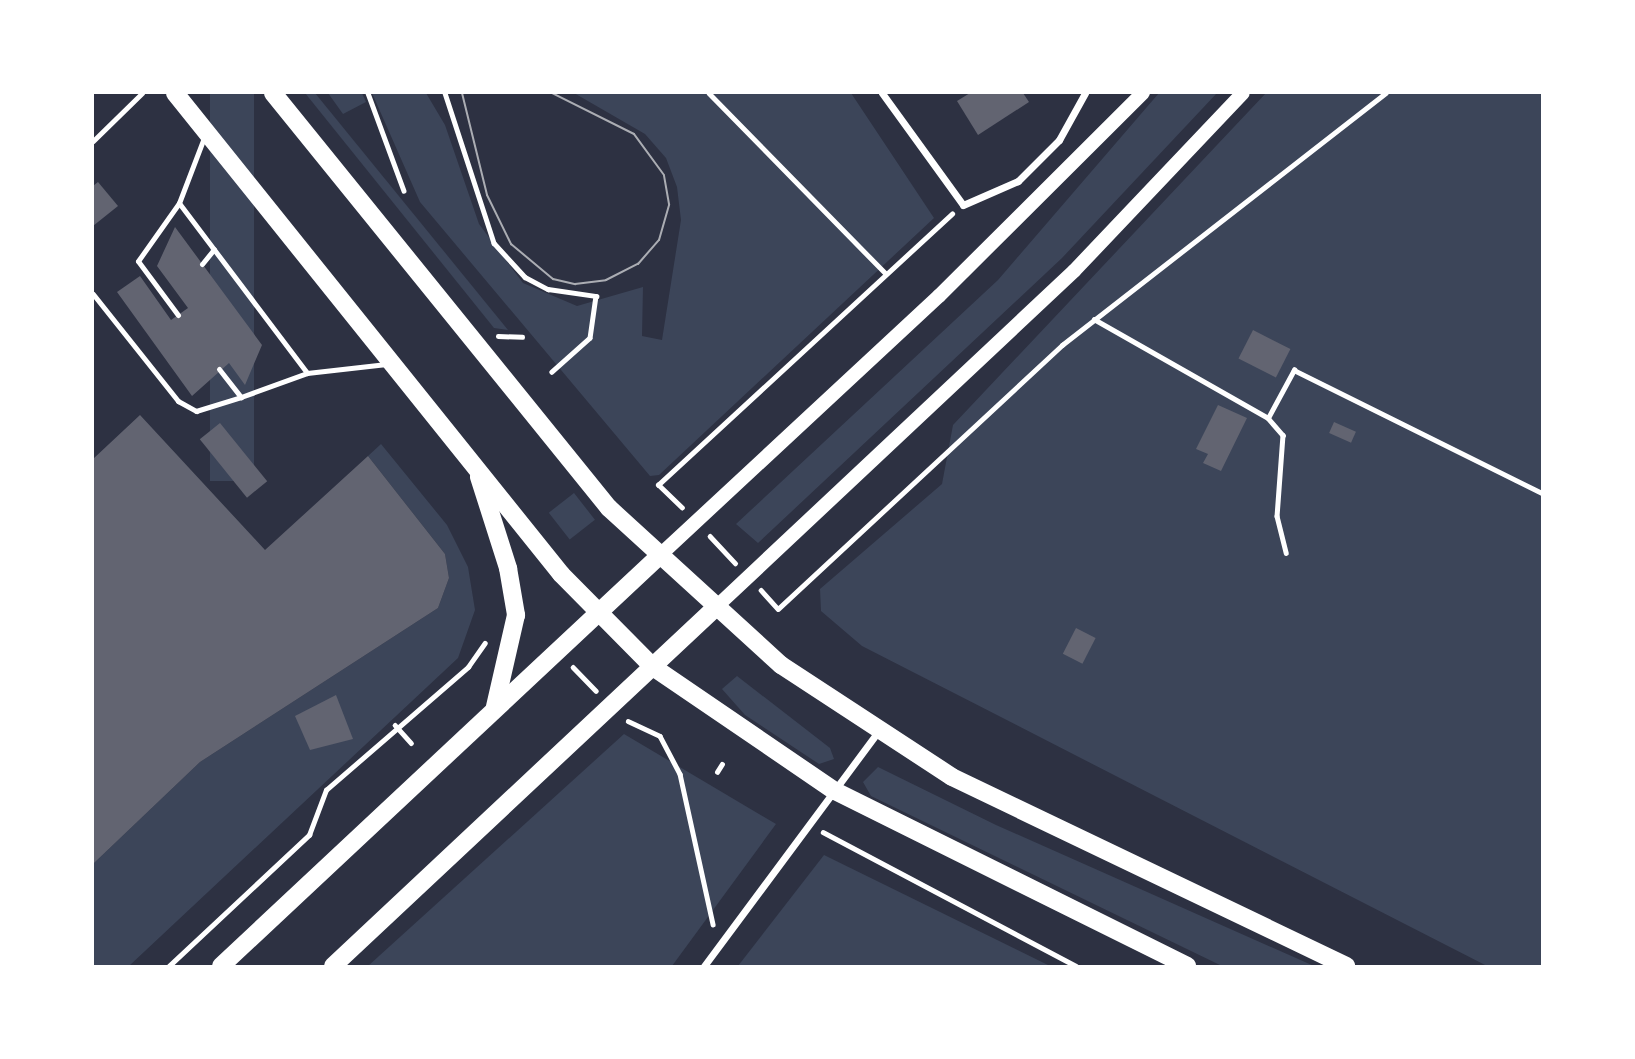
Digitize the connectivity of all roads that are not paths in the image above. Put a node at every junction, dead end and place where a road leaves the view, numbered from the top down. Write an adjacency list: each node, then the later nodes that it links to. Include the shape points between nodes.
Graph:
1 (142, 93): 9 (lane)
2 (175, 93): 8 (main road)
3 (273, 93): 20 (main road, via 566,457)
4 (882, 93): 5 (street, via 963,205 1018,181 1059,140)
5 (1086, 93)
6 (1143, 93): 20 (main road, via 939,296)
7 (1243, 93): 21 (main road, via 1074,271)
8 (206, 132): 10 (lane); 15 (main road)
9 (93, 141)
10 (179, 203): 11 (lane); 14 (lane, via 138,261)
11 (214, 249): 12 (lane); 17 (lane)
12 (202, 264)
13 (93, 294): 18 (lane, via 178,401 196,411)
14 (178, 315)
15 (393, 364): 17 (lane); 19 (main road)
16 (219, 369): 18 (lane)
17 (307, 373): 18 (lane)
18 (241, 397)
19 (475, 467): 22 (main road); 24 (main road, via 508,568 516,615)
20 (658, 557): 21 (main road); 22 (main road)
21 (714, 609): 23 (main road); 25 (main road)
22 (597, 615): 23 (main road); 24 (main road)
23 (653, 667): 26 (main road); 28 (main road)
24 (494, 710): 27 (main road)
25 (877, 733): 26 (street); 31 (main road, via 977,790)
26 (835, 792): 29 (street); 30 (main road)
27 (221, 966)
28 (333, 966)
29 (704, 966)
30 (1187, 966)
31 (1346, 966)

